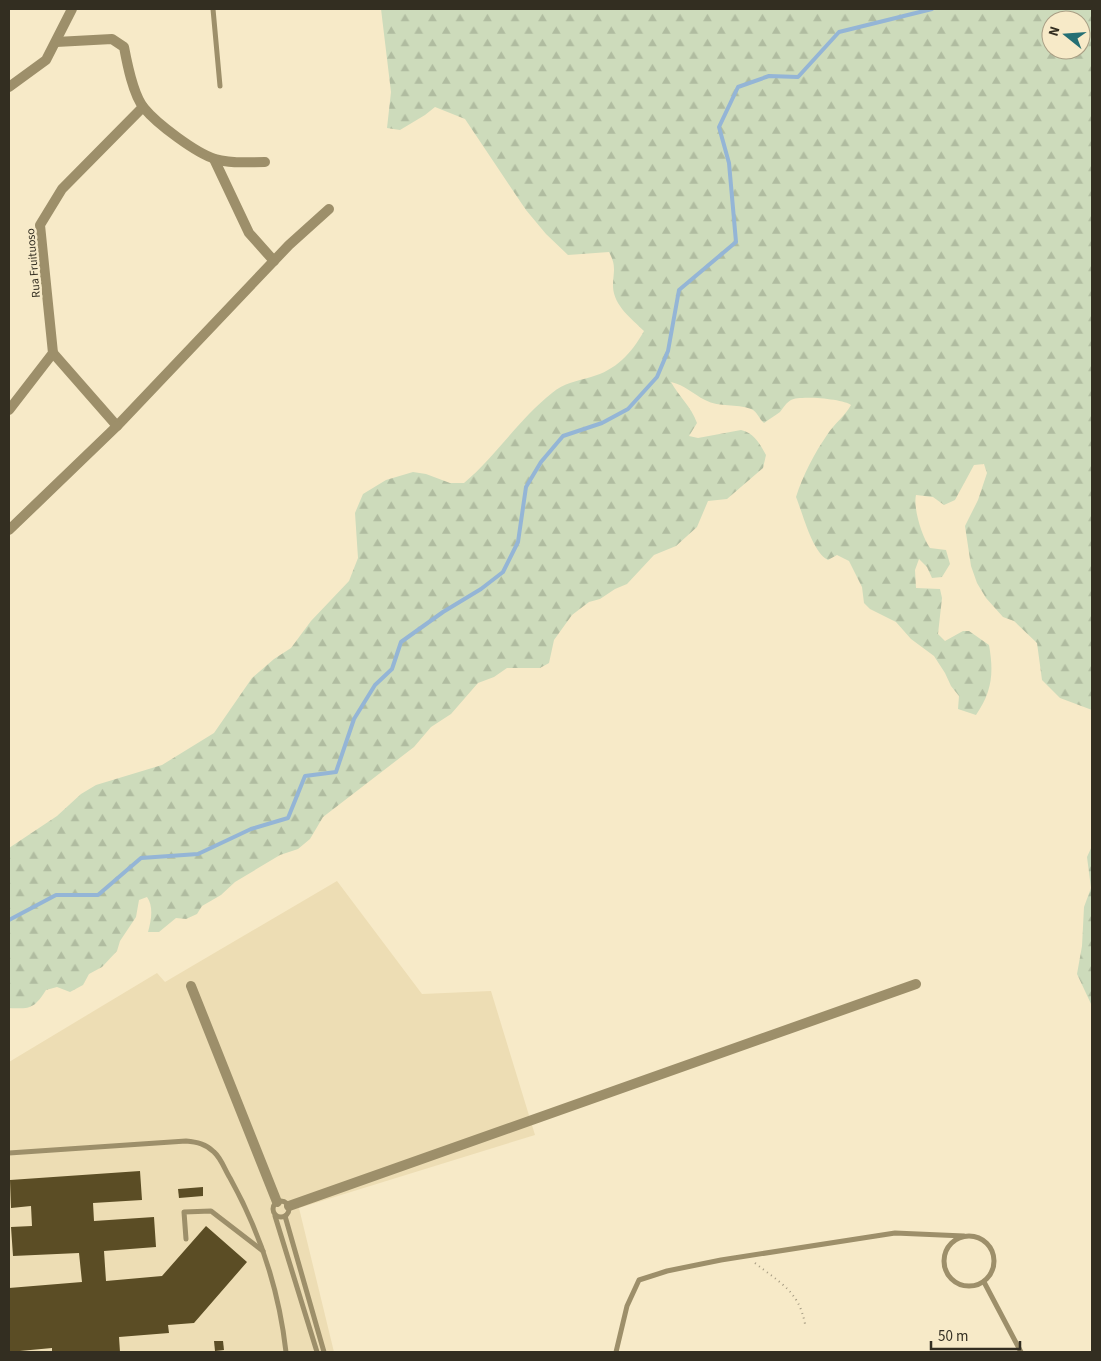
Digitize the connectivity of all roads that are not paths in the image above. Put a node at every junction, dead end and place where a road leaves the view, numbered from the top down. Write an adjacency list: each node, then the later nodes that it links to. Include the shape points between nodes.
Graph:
1 (72, 9): 3 (street)
2 (213, 9): 4 (lane)
3 (56, 42): 5 (street, via 46,60); 6 (street, via 112,39 124,47 128,69)
4 (220, 86)
5 (9, 87)
6 (143, 108): 7 (street, via 181,140); 11 (street, Rua Fruituoso, via 62,189 40,225)
7 (214, 159): 8 (street); 10 (street, via 249,233)
8 (265, 162)
9 (329, 209): 10 (street)
10 (274, 261): 13 (street)
11 (53, 353): 12 (street); 13 (street)
12 (9, 410)
13 (117, 426): 14 (street)
14 (9, 530)
15 (916, 984): 19 (street)
16 (191, 986): 18 (street)
17 (9, 1154): 23 (lane, via 202,1143 215,1152 242,1199)
18 (277, 1202): 19 (lane, via 285,1202); 20 (lane, via 272,1208)
19 (287, 1211): 20 (lane); 27 (lane)
20 (275, 1216): 26 (lane)
21 (964, 1236): 24 (lane, via 980,1238 991,1248 994,1264); 24 (lane, via 956,1239 946,1250 946,1271 962,1286); 28 (lane, via 895,1233 746,1256 667,1271 639,1280 627,1306)
22 (186, 1239): 23 (lane, via 184,1212 211,1211)
23 (264, 1251): 25 (lane, via 282,1313)
24 (984, 1282): 29 (lane)
25 (286, 1352)
26 (317, 1352)
27 (324, 1352)
28 (616, 1352)
29 (1021, 1352)

